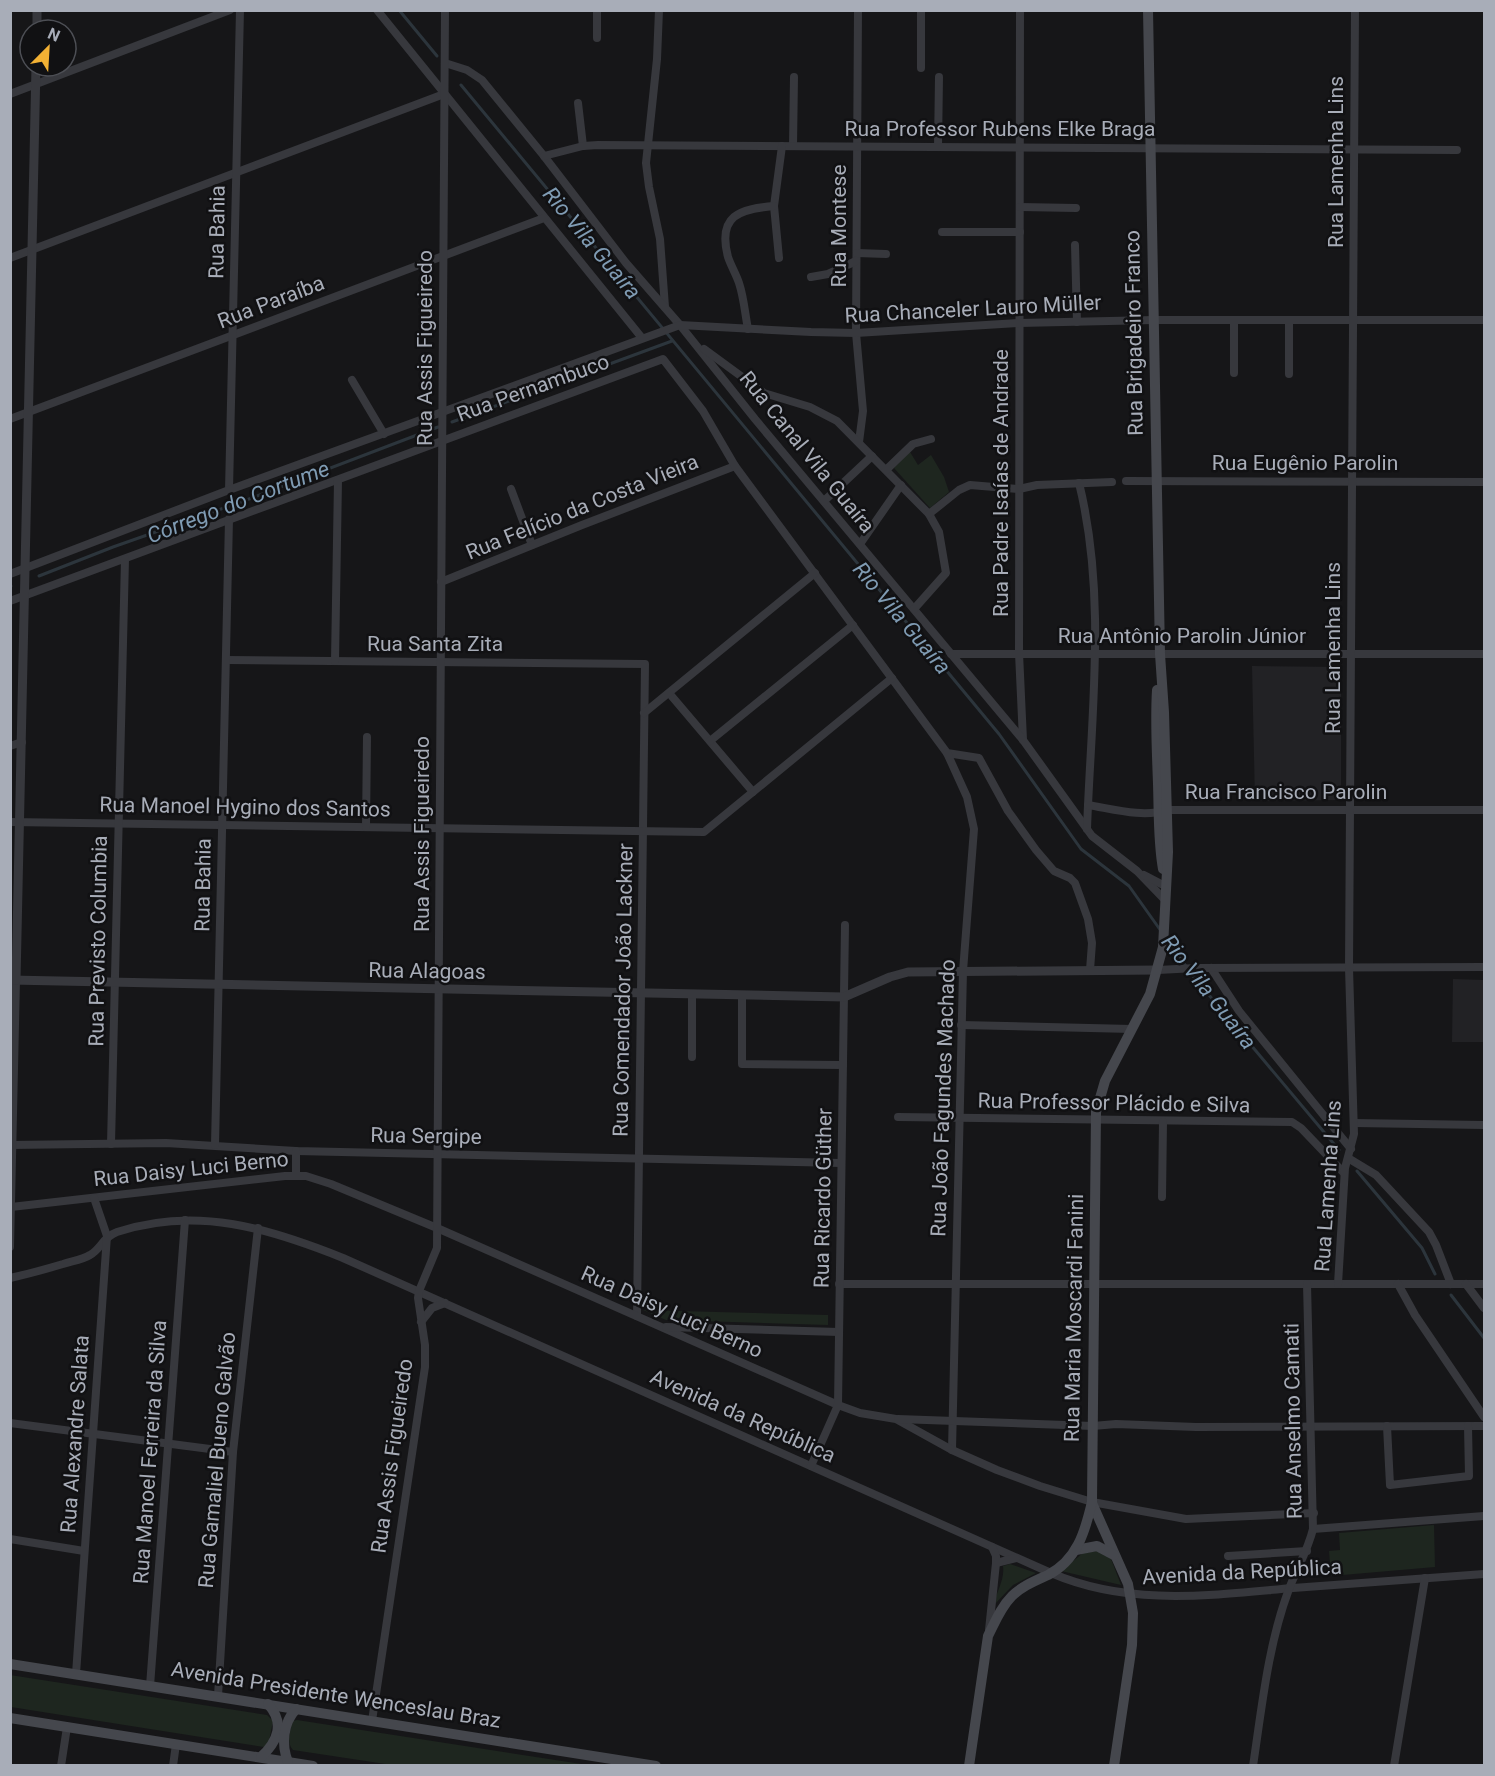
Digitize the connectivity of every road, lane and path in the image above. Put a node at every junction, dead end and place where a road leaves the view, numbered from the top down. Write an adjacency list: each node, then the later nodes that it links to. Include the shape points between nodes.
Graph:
1 (230, 10): 18 (street)
2 (240, 10): 33 (street, Rua Bahia)
3 (377, 10): 20 (street)
4 (445, 10): 13 (street, Rua Assis Figueiredo)
5 (597, 10): 12 (street)
6 (658, 10): 22 (street)
7 (858, 10): 26 (street, Rua Montese)
8 (921, 10): 14 (street)
9 (1020, 10): 28 (street, Rua Padre Isaías de Andrade)
10 (1148, 10): 29 (main road, Rua Brigadeiro Franco)
11 (1355, 10): 30 (street, Rua Lamenha Lins)
12 (597, 38)
13 (445, 63): 20 (street, Rua Assis Figueiredo); 32 (street, Rua Canal Vila Guaíra, via 482,80)
14 (921, 68)
15 (794, 77): 25 (street)
16 (939, 77): 27 (street)
17 (36, 78): 18 (street)
18 (36, 84): 19 (street); 41 (street)
19 (10, 94)
20 (444, 94): 33 (street); 37 (street); 43 (street, Rua Assis Figueiredo)
21 (578, 103): 23 (street)
22 (647, 145): 23 (street, Rua Professor Rubens Elke Braga); 24 (street, Rua Professor Rubens Elke Braga); 48 (street, via 647,173 660,239)
23 (583, 146): 32 (street, Rua Professor Rubens Elke Braga)
24 (782, 146): 25 (street, Rua Professor Rubens Elke Braga); 34 (street)
25 (793, 146): 26 (street, Rua Professor Rubens Elke Braga)
26 (857, 147): 27 (street, Rua Professor Rubens Elke Braga); 44 (street, Rua Montese)
27 (938, 147): 28 (street, Rua Professor Rubens Elke Braga)
28 (1020, 147): 29 (street, Rua Professor Rubens Elke Braga); 35 (street, Rua Padre Isaías de Andrade)
29 (1150, 148): 30 (street, Rua Professor Rubens Elke Braga); 49 (main road, Rua Brigadeiro Franco)
30 (1354, 149): 31 (street, Rua Professor Rubens Elke Braga); 52 (street, Rua Lamenha Lins)
31 (1457, 150)
32 (544, 156): 48 (street, Rua Canal Vila Guaíra, via 599,230)
33 (236, 173): 41 (street); 60 (street, Rua Bahia)
34 (774, 206): 46 (street); 58 (street, via 745,210 728,224 728,255 739,284)
35 (1020, 207): 36 (street); 39 (street, Rua Padre Isaías de Andrade)
36 (1076, 208)
37 (544, 218): 43 (street, Rua Paraíba); 61 (street)
38 (942, 232): 39 (street)
39 (1020, 232): 55 (street, Rua Padre Isaías de Andrade)
40 (1075, 245): 54 (street)
41 (32, 250): 45 (street); 66 (street)
42 (886, 254): 44 (street)
43 (443, 256): 60 (street, Rua Paraíba); 67 (street, Rua Assis Figueiredo)
44 (856, 257): 47 (street, via 828,274); 59 (street, Rua Montese)
45 (10, 258)
46 (779, 258)
47 (811, 277)
48 (665, 307): 56 (street, Rua Canal Vila Guaíra)
49 (1154, 320): 50 (street, Rua Chanceler Lauro Müller); 54 (street, Rua Chanceler Lauro Müller); 78 (main road, Rua Brigadeiro Franco)
50 (1234, 320): 51 (street, Rua Chanceler Lauro Müller); 63 (street)
51 (1289, 320): 52 (street, Rua Chanceler Lauro Müller); 64 (street)
52 (1353, 320): 53 (street, Rua Chanceler Lauro Müller); 79 (street, Rua Lamenha Lins)
53 (1485, 320)
54 (1077, 322): 55 (street, Rua Chanceler Lauro Müller)
55 (1019, 323): 59 (street, Rua Chanceler Lauro Müller); 85 (street, Rua Padre Isaías de Andrade)
56 (680, 325): 57 (street, Rua Chanceler Lauro Müller); 58 (street, Rua Chanceler Lauro Müller); 62 (street, Rua Canal Vila Guaíra)
57 (669, 328): 61 (street, Rua Pernambuco)
58 (748, 329): 59 (street, Rua Chanceler Lauro Müller)
59 (856, 333): 72 (street, Rua Montese, via 863,411)
60 (233, 335): 66 (street, Rua Paraíba); 86 (street, Rua Bahia)
61 (642, 338): 67 (street, Rua Pernambuco)
62 (695, 344): 72 (street, via 764,393 822,412); 87 (street, Rua Canal Vila Guaíra)
63 (1234, 374)
64 (1289, 374)
65 (352, 380): 69 (street)
66 (29, 412): 68 (street, Rua Paraíba); 93 (street)
67 (442, 412): 69 (street, Rua Pernambuco); 71 (street, Rua Assis Figueiredo)
68 (10, 419)
69 (384, 434): 86 (street, Rua Pernambuco)
70 (932, 439): 75 (street, via 913,444)
71 (442, 441): 74 (street, Rua Pernambuco, via 663,359 703,411); 76 (street, Rua Pernambuco); 96 (street, Rua Assis Figueiredo)
72 (859, 442): 73 (street)
73 (872, 456): 75 (street); 87 (street)
74 (735, 466): 91 (street, Rua Felício da Costa Vieira); 94 (street)
75 (886, 470): 83 (street)
76 (338, 480): 89 (street, Rua Pernambuco); 108 (street)
77 (1126, 481): 78 (street, Rua Eugênio Parolin)
78 (1157, 481): 79 (street, Rua Eugênio Parolin); 104 (main road, Rua Brigadeiro Franco)
79 (1352, 481): 81 (street, Rua Eugênio Parolin); 105 (street, Rua Lamenha Lins)
80 (1112, 482): 82 (street)
81 (1485, 482)
82 (1078, 483): 85 (street); 103 (street, via 1092,557)
83 (901, 485): 88 (street); 90 (street)
84 (511, 489): 91 (street)
85 (1019, 489): 88 (street, via 965,486); 101 (street, Rua Padre Isaías de Andrade)
86 (229, 490): 93 (street, Rua Pernambuco)
87 (824, 501): 90 (street, Rua Canal Vila Guaíra)
88 (929, 514): 99 (street, via 939,532 946,573)
89 (229, 519): 92 (street, Rua Pernambuco); 107 (street, Rua Bahia)
90 (860, 544): 99 (street, Rua Canal Vila Guaíra)
91 (532, 545): 96 (street, Rua Felício da Costa Vieira)
92 (125, 559): 97 (street, Rua Pernambuco); 126 (street, Rua Previsto Columbia)
93 (25, 568): 95 (street, Rua Pernambuco); 97 (street)
94 (814, 573): 100 (street); 112 (street)
95 (10, 574)
96 (441, 582): 109 (street, Rua Assis Figueiredo)
97 (25, 596): 98 (street, Rua Pernambuco); 117 (street)
98 (10, 601)
99 (914, 609): 102 (street, Rua Canal Vila Guaíra)
100 (853, 625): 111 (street); 116 (street)
101 (1019, 653): 102 (street, Rua Antônio Parolin Júnior); 103 (street, Rua Antônio Parolin Júnior); 115 (street, Rua Padre Isaías de Andrade)
102 (951, 654): 115 (street, Rua Canal Vila Guaíra)
103 (1095, 654): 104 (street, Rua Antônio Parolin Júnior); 121 (street)
104 (1160, 654): 105 (street, Rua Antônio Parolin Júnior); 124 (main road, Rua Brigadeiro Franco, via 1156,710)
105 (1351, 654): 106 (street, Rua Antônio Parolin Júnior); 123 (street, Rua Lamenha Lins)
106 (1485, 654)
107 (226, 660): 108 (street, Rua Santa Zita); 127 (street, Rua Bahia)
108 (335, 661): 109 (street, Rua Santa Zita)
109 (441, 662): 110 (street, Rua Santa Zita); 129 (street, Rua Assis Figueiredo)
110 (645, 664): 113 (street, Rua Comendador João Lackner)
111 (892, 678): 119 (street); 120 (street, Rua Manoel Hygino dos Santos)
112 (669, 693): 113 (street); 116 (street)
113 (644, 713): 131 (street, Rua Comendador João Lackner)
114 (367, 738): 128 (street)
115 (1023, 740): 130 (street, Rua Canal Vila Guaíra)
116 (710, 741): 120 (street)
117 (22, 742): 118 (street); 125 (street)
118 (10, 746)
119 (947, 753): 139 (street, via 979,758 1008,811 1036,850 1054,871 1075,883 1089,919); 141 (street, Rua João Fagundes Machado, via 967,797 974,829)
120 (753, 792): 131 (street, Rua Manoel Hygino dos Santos, via 704,832)
121 (1088, 805): 124 (street, Rua Francisco Parolin, via 1137,813); 130 (street)
122 (1485, 810): 123 (street, Rua Francisco Parolin)
123 (1350, 811): 124 (street, Rua Francisco Parolin); 138 (street, Rua Lamenha Lins)
124 (1163, 812): 133 (main road, Rua Brigadeiro Franco, via 1160,852)
125 (15, 822): 126 (street, Rua Manoel Hygino dos Santos); 142 (street)
126 (119, 823): 127 (street, Rua Manoel Hygino dos Santos); 143 (street, Rua Previsto Columbia)
127 (222, 825): 128 (street, Rua Manoel Hygino dos Santos); 144 (street, Rua Bahia)
128 (366, 827): 129 (street, Rua Manoel Hygino dos Santos)
129 (440, 828): 131 (street, Rua Manoel Hygino dos Santos); 145 (street, Rua Assis Figueiredo)
130 (1087, 829): 132 (street, Rua Canal Vila Guaíra)
131 (643, 831): 146 (street, Rua Comendador João Lackner)
132 (1137, 871): 133 (street, Rua Canal Vila Guaíra); 134 (street, Rua Canal Vila Guaíra)
133 (1165, 886): 134 (main road, Rua Brigadeiro Franco)
134 (1165, 900): 140 (main road, Rua Brigadeiro Franco, via 1166,921)
135 (845, 925): 149 (street, Rua Ricardo Güther)
136 (1485, 967): 138 (street)
137 (1211, 968): 138 (street); 140 (street); 163 (street, via 1239,1011)
138 (1349, 968): 158 (street, Rua Lamenha Lins)
139 (1090, 970): 140 (street); 141 (street)
140 (1158, 970): 151 (main road, Rua Maria Moscardi Fanini)
141 (963, 971): 149 (street, via 898,974); 150 (street, Rua João Fagundes Machado)
142 (13, 980): 143 (street, Rua Alagoas); 161 (street)
143 (115, 982): 144 (street, Rua Alagoas); 160 (street, Rua Previsto Columbia)
144 (218, 984): 145 (street, Rua Alagoas); 162 (street, Rua Bahia)
145 (439, 989): 146 (street, Rua Alagoas); 165 (street, Rua Assis Figueiredo)
146 (641, 993): 147 (street, Rua Alagoas); 166 (street, Rua Comendador João Lackner)
147 (692, 994): 148 (street, Rua Alagoas); 152 (street)
148 (742, 995): 149 (street, Rua Alagoas); 153 (street, via 742,1064)
149 (844, 997): 153 (street, Rua Ricardo Güther)
150 (961, 1025): 151 (street); 155 (street, Rua João Fagundes Machado)
151 (1132, 1029): 156 (main road, Rua Maria Moscardi Fanini, via 1105,1082)
152 (692, 1057)
153 (843, 1065): 168 (street, Rua Ricardo Güther)
154 (898, 1117): 155 (street, Rua Professor Plácido e Silva)
155 (959, 1118): 156 (street, Rua Professor Plácido e Silva); 182 (street, Rua João Fagundes Machado)
156 (1096, 1120): 157 (street, Rua Professor Plácido e Silva); 183 (main road, Rua Maria Moscardi Fanini)
157 (1163, 1122): 169 (street, Rua Professor Plácido e Silva, via 1292,1122); 171 (street)
158 (1354, 1123): 159 (street); 163 (street, Rua Lamenha Lins)
159 (1485, 1125)
160 (111, 1144): 161 (street, Rua Sergipe); 162 (street, Rua Sergipe)
161 (12, 1145): 173 (street)
162 (215, 1145): 164 (street, Rua Sergipe)
163 (1351, 1149): 167 (street, Rua Lamenha Lins)
164 (296, 1151): 165 (street, Rua Sergipe); 170 (street)
165 (438, 1154): 166 (street, Rua Sergipe); 177 (street, Rua Assis Figueiredo)
166 (639, 1158): 168 (street, Rua Sergipe); 193 (street, Rua Comendador João Lackner)
167 (1348, 1158): 169 (street, Rua Lamenha Lins); 187 (street, via 1376,1175 1429,1232)
168 (841, 1163): 181 (street, Rua Ricardo Güther)
169 (1344, 1173): 185 (street, Rua Lamenha Lins)
170 (296, 1175): 172 (street, Rua Daisy Luci Berno); 177 (street, Rua Daisy Luci Berno, via 331,1184)
171 (1162, 1197)
172 (94, 1198): 173 (street, Rua Daisy Luci Berno); 178 (street, Rua Alexandre Salata)
173 (11, 1207): 174 (street)
174 (11, 1217): 179 (street)
175 (185, 1220): 176 (street, Avenida da República); 178 (street, Avenida da República); 208 (street, Rua Manoel Ferreira da Silva)
176 (258, 1228): 190 (street, Avenida da República, via 312,1245); 210 (street, Rua Gamaliel Bueno Galvão)
177 (437, 1228): 190 (street, Rua Assis Figueiredo, via 436,1253); 193 (street, Rua Daisy Luci Berno)
178 (107, 1236): 180 (street, Avenida da República, via 90,1255); 207 (street, Rua Alexandre Salata)
179 (10, 1246)
180 (10, 1278)
181 (839, 1284): 182 (street); 196 (street, Rua Ricardo Güther)
182 (956, 1284): 183 (street); 200 (street, Rua João Fagundes Machado)
183 (1094, 1284): 184 (street); 202 (main road, Rua Maria Moscardi Fanini)
184 (1307, 1284): 185 (street); 203 (street, Rua Anselmo Camati)
185 (1338, 1284): 186 (street)
186 (1398, 1284): 187 (street); 198 (street)
187 (1450, 1284): 188 (street)
188 (1466, 1284): 189 (street); 192 (street)
189 (1485, 1284)
190 (419, 1291): 191 (street, Avenida da República); 194 (street, Rua Assis Figueiredo)
191 (445, 1303): 194 (street, via 432,1308); 211 (street, Avenida da República)
192 (1485, 1308)
193 (637, 1316): 195 (street, Rua Daisy Luci Berno)
194 (421, 1323): 238 (street, Rua Assis Figueiredo, via 426,1367)
195 (661, 1327): 196 (street); 197 (street, Rua Daisy Luci Berno)
196 (839, 1332): 197 (street, Rua Ricardo Güther)
197 (838, 1405): 199 (street, Rua Daisy Luci Berno); 211 (street, Rua Ricardo Güther)
198 (1485, 1417)
199 (896, 1419): 200 (street); 209 (street, Rua Daisy Luci Berno)
200 (953, 1421): 202 (street); 209 (street, Rua João Fagundes Machado)
201 (10, 1423): 207 (street)
202 (1093, 1426): 203 (street); 212 (main road, Rua Maria Moscardi Fanini)
203 (1312, 1426): 204 (street); 213 (street, Rua Anselmo Camati)
204 (1387, 1426): 205 (street); 205 (street, via 1390,1485 1469,1476)
205 (1468, 1426): 206 (street)
206 (1485, 1426)
207 (93, 1434): 208 (street); 219 (street, Rua Alexandre Salata)
208 (168, 1444): 210 (street); 233 (street, Rua Manoel Ferreira da Silva)
209 (952, 1450): 212 (street, Rua Daisy Luci Berno, via 1016,1478)
210 (233, 1452): 234 (street, Rua Gamaliel Bueno Galvão)
211 (811, 1466): 217 (street, Avenida da República)
212 (1092, 1502): 213 (street, Rua Daisy Luci Berno, via 1186,1519); 218 (main road, Rua Maria Moscardi Fanini); 221 (main road)
213 (1314, 1513): 215 (street, Rua Anselmo Camati)
214 (1485, 1516): 215 (street)
215 (1313, 1529): 220 (street, Rua Anselmo Camati)
216 (10, 1539): 219 (street)
217 (991, 1546): 223 (street, Avenida da República); 224 (street)
218 (1076, 1550): 221 (main road, via 1097,1546); 225 (main road, Rua Maria Moscardi Fanini)
219 (84, 1551): 232 (street, Rua Alexandre Salata)
220 (1307, 1551): 222 (street); 228 (street, Rua Anselmo Camati)
221 (1116, 1556): 229 (main road)
222 (1228, 1556)
223 (1017, 1558): 224 (street); 225 (street, Avenida da República)
224 (996, 1563): 230 (street)
225 (1051, 1573): 229 (street, Avenida da República, via 1086,1586); 230 (main road, Rua Maria Moscardi Fanini, via 1011,1597)
226 (1485, 1574): 227 (street, Avenida da República)
227 (1425, 1578): 228 (street, Avenida da República); 250 (street)
228 (1289, 1588): 229 (street, Avenida da República, via 1190,1596); 249 (street, Rua Anselmo Camati, via 1270,1656)
229 (1131, 1595): 248 (main road, via 1133,1636)
230 (988, 1636): 247 (main road, Rua Maria Moscardi Fanini)
231 (10, 1664): 232 (main road, Avenida Presidente Wenceslau Braz)
232 (76, 1674): 233 (main road, Avenida Presidente Wenceslau Braz)
233 (150, 1686): 234 (main road, Avenida Presidente Wenceslau Braz)
234 (218, 1696): 235 (main road, Avenida Presidente Wenceslau Braz)
235 (268, 1704): 236 (main road, Avenida Presidente Wenceslau Braz); 241 (main road, via 278,1720 277,1732)
236 (296, 1709): 238 (main road, Avenida Presidente Wenceslau Braz); 242 (main road, via 284,1734)
237 (10, 1718): 239 (main road)
238 (372, 1721): 246 (main road, Avenida Presidente Wenceslau Braz)
239 (67, 1727): 240 (main road); 243 (street)
240 (176, 1744): 241 (main road); 244 (street)
241 (261, 1757): 242 (main road)
242 (288, 1764): 245 (main road)
243 (61, 1766)
244 (173, 1766)
245 (313, 1766)
246 (656, 1766)
247 (969, 1766)
248 (1114, 1766)
249 (1253, 1766)
250 (1394, 1766)

